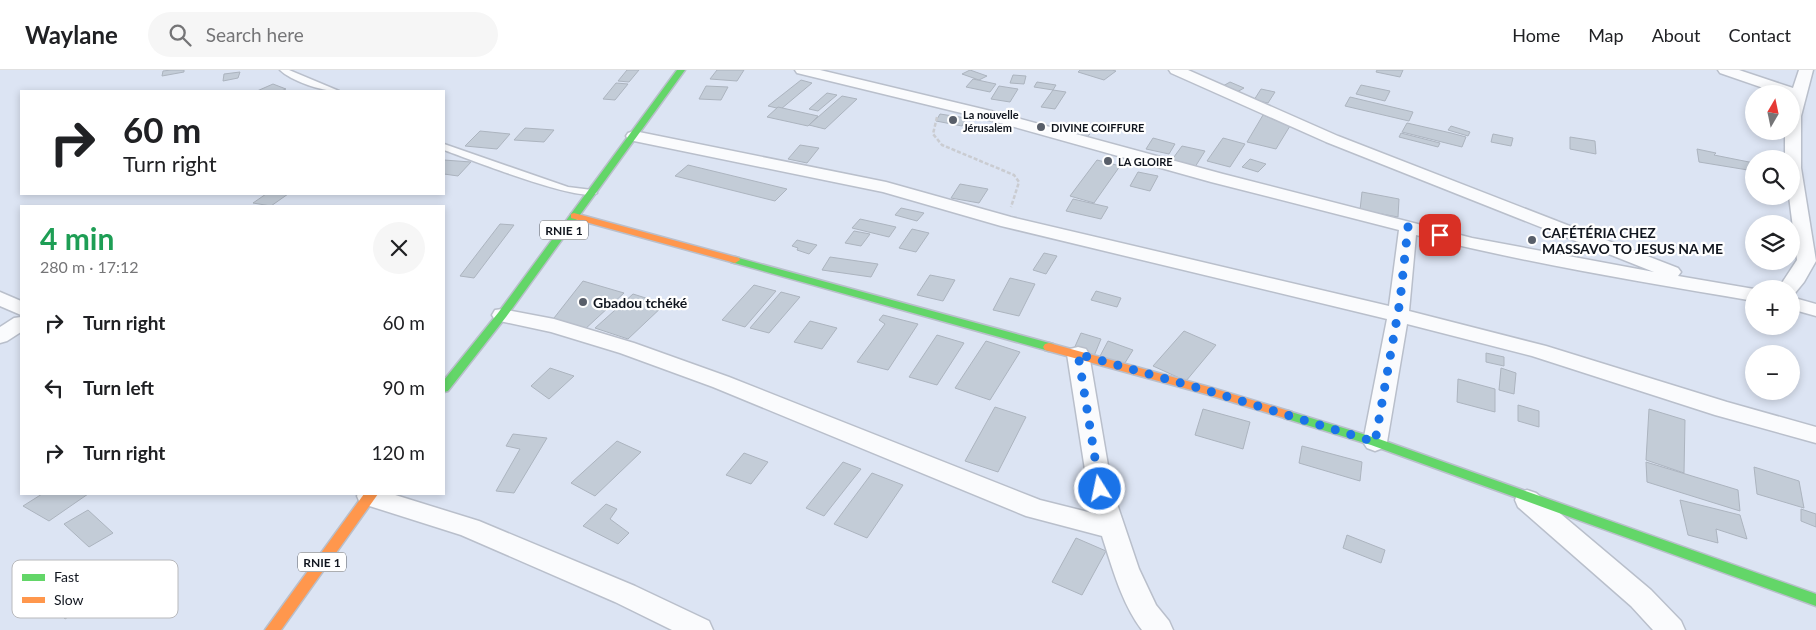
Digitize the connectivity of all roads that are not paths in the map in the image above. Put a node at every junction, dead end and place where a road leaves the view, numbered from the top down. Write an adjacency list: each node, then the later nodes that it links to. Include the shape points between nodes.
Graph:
1 (284, 70): 8 (lane)
2 (681, 70): 10 (main road, RNIE 1)
3 (802, 70): 15 (street, via 940,103)
4 (1176, 70): 17 (street, via 1332,139)
5 (1725, 70): 7 (street)
6 (1806, 70): 9 (street)
7 (1769, 85)
8 (333, 90)
9 (1800, 91)
10 (634, 136): 13 (main road, RNIE 1); 24 (street, via 886,187 1007,222)
11 (1793, 140): 16 (street, via 1792,168 1806,260)
12 (445, 147): 13 (lane, via 567,190)
13 (592, 193): 14 (main road, RNIE 1)
14 (574, 216): 23 (main road, RNIE 1); 27 (main road)
15 (1408, 227): 17 (street, via 1471,243); 24 (street)
16 (1795, 280)
17 (1710, 287): 18 (street)
18 (1745, 294)
19 (0, 298): 21 (street)
20 (1800, 306): 22 (street)
21 (20, 308)
22 (1816, 310)
23 (502, 314): 28 (main road, RNIE 1); 33 (street, via 627,348 720,382 1034,509)
24 (1398, 315): 29 (street, via 1538,352); 30 (street)
25 (20, 324): 26 (street)
26 (0, 336)
27 (1078, 354): 30 (main road); 33 (street, via 1100,489)
28 (445, 387)
29 (1816, 434)
30 (1375, 442): 32 (main road)
31 (370, 495): 35 (main road, RNIE 1); 36 (street, via 470,528 625,594)
32 (1521, 495): 34 (main road); 38 (street, via 1641,598)
33 (1113, 529): 37 (street, via 1145,612)
34 (1816, 600)
35 (272, 630)
36 (699, 630)
37 (1159, 630)
38 (1671, 630)

